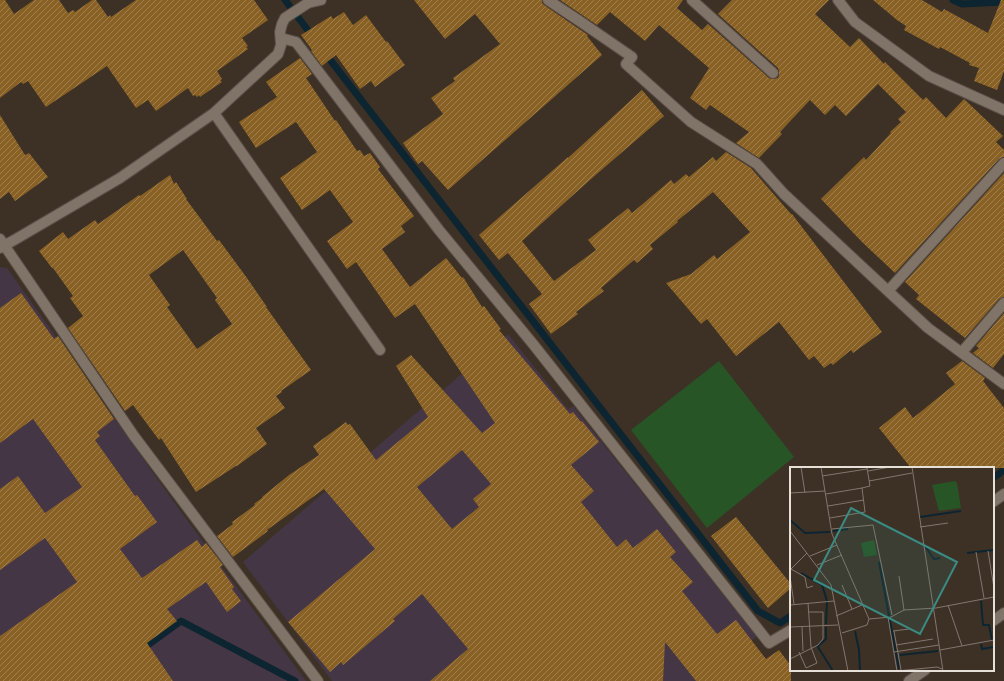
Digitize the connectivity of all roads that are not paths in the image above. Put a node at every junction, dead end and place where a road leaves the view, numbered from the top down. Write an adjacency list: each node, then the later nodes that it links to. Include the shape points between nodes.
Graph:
1 (321, 0): 5 (street)
2 (548, 0): 12 (street, via 632,57 626,64 691,122 757,164 784,194)
3 (692, 0): 7 (street)
4 (838, 0): 8 (street, via 855,22 929,76)
5 (305, 4): 6 (street, via 285,18 280,32)
6 (281, 38): 9 (street, via 278,54); 21 (street, via 296,42 439,230 533,344 769,643)
7 (773, 73)
8 (1004, 110)
9 (214, 114): 11 (street, via 120,178); 14 (street)
10 (1004, 163): 12 (street)
11 (2, 244): 23 (street, via 134,436)
12 (888, 291): 15 (street, via 928,328)
13 (1004, 303): 15 (street)
14 (380, 350)
15 (962, 352): 16 (street)
16 (1004, 384)
17 (1004, 494): 18 (street)
18 (994, 501)
19 (1004, 613): 20 (street)
20 (994, 620)
21 (790, 631)
22 (924, 671): 24 (street)
23 (318, 681)
24 (909, 681)

